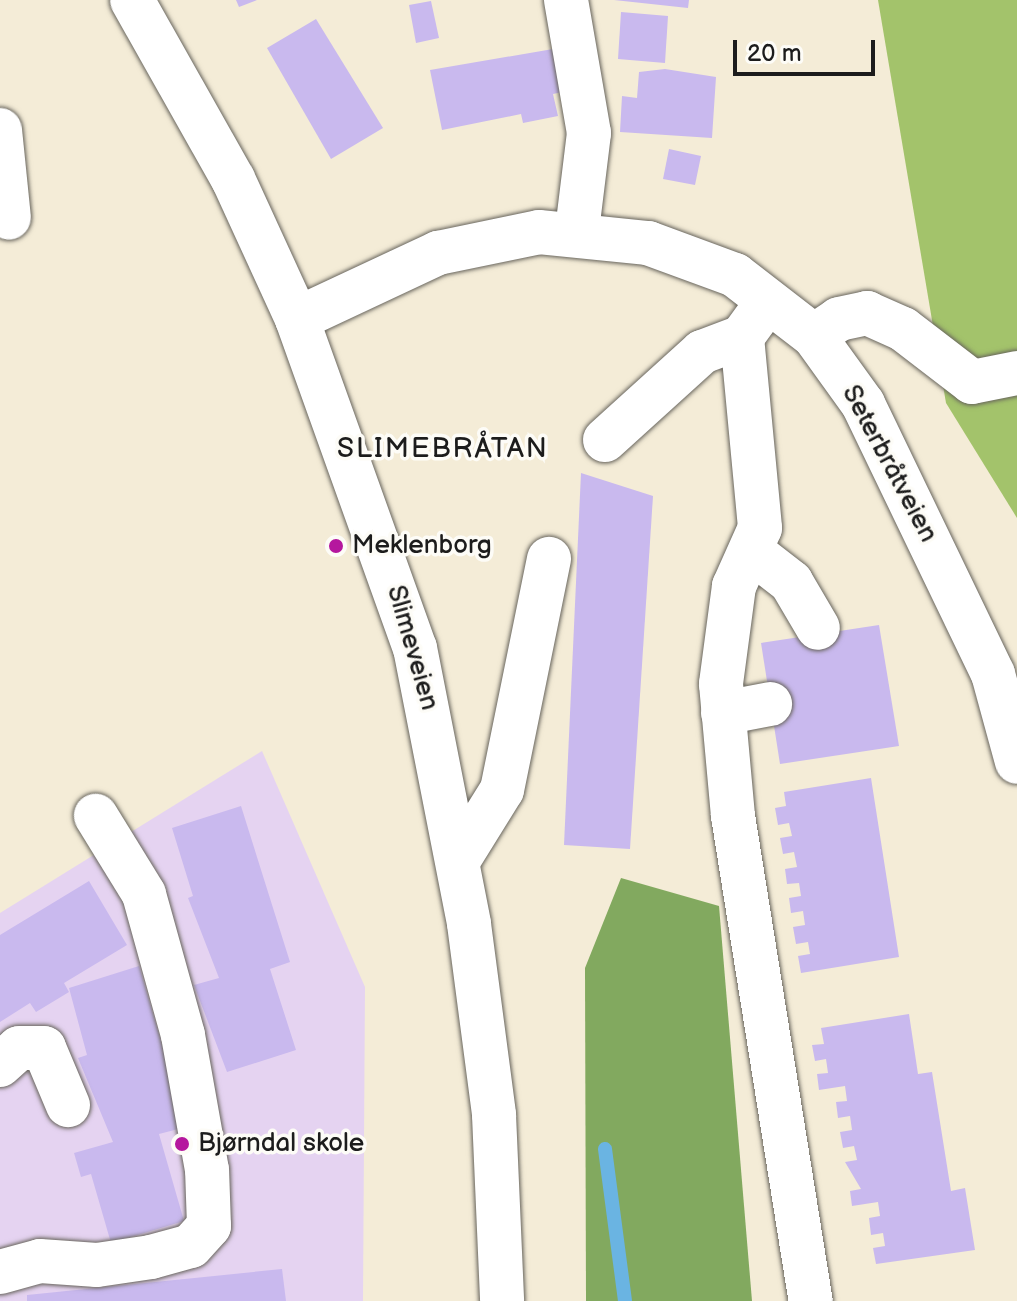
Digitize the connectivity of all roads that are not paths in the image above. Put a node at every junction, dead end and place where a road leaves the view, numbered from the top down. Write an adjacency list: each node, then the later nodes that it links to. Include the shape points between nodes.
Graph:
1 (132, 0): 7 (street, Slimeveien, via 233,179)
2 (566, 0): 5 (street, via 589,133)
3 (0, 130): 4 (street)
4 (9, 218)
5 (577, 231): 6 (street, Seterbråtveien, via 684,254 735,275); 7 (street, Seterbråtveien, via 493,238 438,253)
6 (768, 301): 8 (street, Seterbråtveien); 9 (street)
7 (297, 319): 19 (street, Slimeveien, via 415,648)
8 (814, 336): 10 (street, via 839,319 867,313 903,329 972,382); 17 (street, Seterbråtveien, via 863,404 920,519 993,674)
9 (742, 337): 11 (street, via 702,352); 12 (street, via 760,528)
10 (1017, 373)
11 (605, 440)
12 (751, 551): 14 (street, via 791,582); 16 (street, via 734,586 722,656)
13 (549, 559): 19 (street, via 502,790)
14 (818, 628)
15 (770, 704): 16 (street)
16 (723, 713): 24 (street, via 750,930)
17 (1017, 762)
18 (96, 816): 22 (street, via 144,894 207,1170 209,1226 191,1246 151,1257 97,1265 40,1261)
19 (459, 859): 23 (street, Slimeveien, via 494,1115)
20 (0, 1065): 21 (street, via 19,1048 44,1048)
21 (68, 1105)
22 (0, 1272)
23 (502, 1301)
24 (811, 1301)

